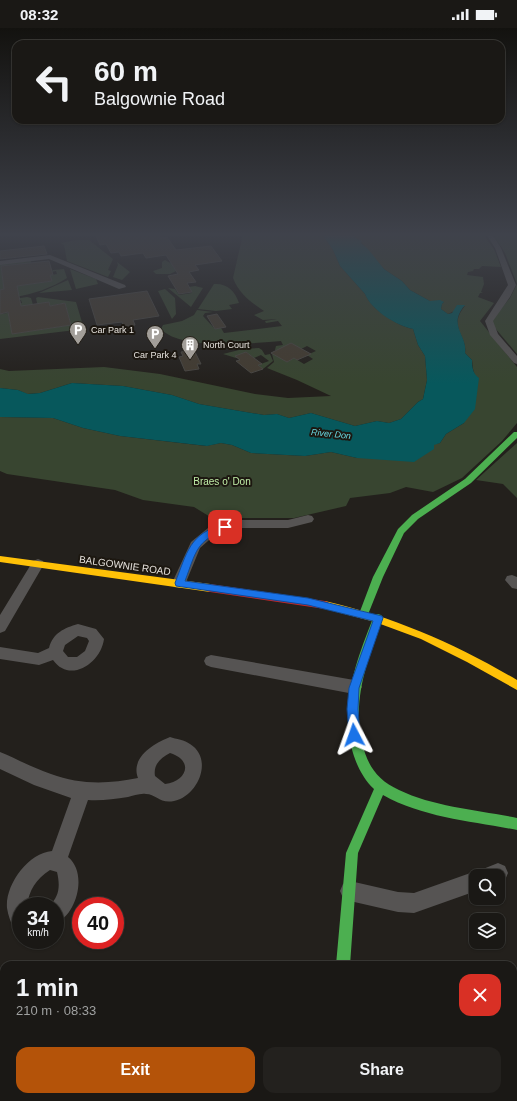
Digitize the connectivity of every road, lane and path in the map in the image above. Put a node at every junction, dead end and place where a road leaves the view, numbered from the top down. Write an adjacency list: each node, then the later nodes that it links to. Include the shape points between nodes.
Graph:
1 (115, 284): 3 (street)
2 (512, 284): 4 (street, via 506,297 488,321 494,334)
3 (122, 287)
4 (517, 361)
5 (517, 434): 10 (street, via 468,481 415,517 401,531 378,576)
6 (308, 519): 9 (street, via 288,524 239,524 212,530 195,545)
7 (0, 559): 8 (street, BALGOWNIE ROAD)
8 (38, 564): 9 (street, BALGOWNIE ROAD); 12 (street)
9 (179, 583): 10 (street, BALGOWNIE ROAD, via 308,602)
10 (364, 614): 11 (street, BALGOWNIE ROAD)
11 (378, 618): 16 (street, BALGOWNIE ROAD, via 442,643 479,661); 17 (street)
12 (1, 624)
13 (56, 652): 14 (street, via 39,659)
14 (0, 653)
15 (211, 661): 17 (street)
16 (517, 685)
17 (354, 688): 20 (street, via 354,735 362,766)
18 (0, 760): 21 (street, via 44,781)
19 (150, 784): 21 (street, via 125,789)
20 (381, 787): 22 (street, via 407,799); 25 (street, via 352,853)
21 (82, 791): 23 (street)
22 (517, 824)
23 (57, 862): 26 (street, via 67,872 69,886); 27 (street, via 42,860 26,867 14,881 9,900)
24 (469, 883): 25 (street, via 414,903)
25 (350, 892): 28 (street)
26 (64, 903)
27 (12, 912)
28 (343, 961)

